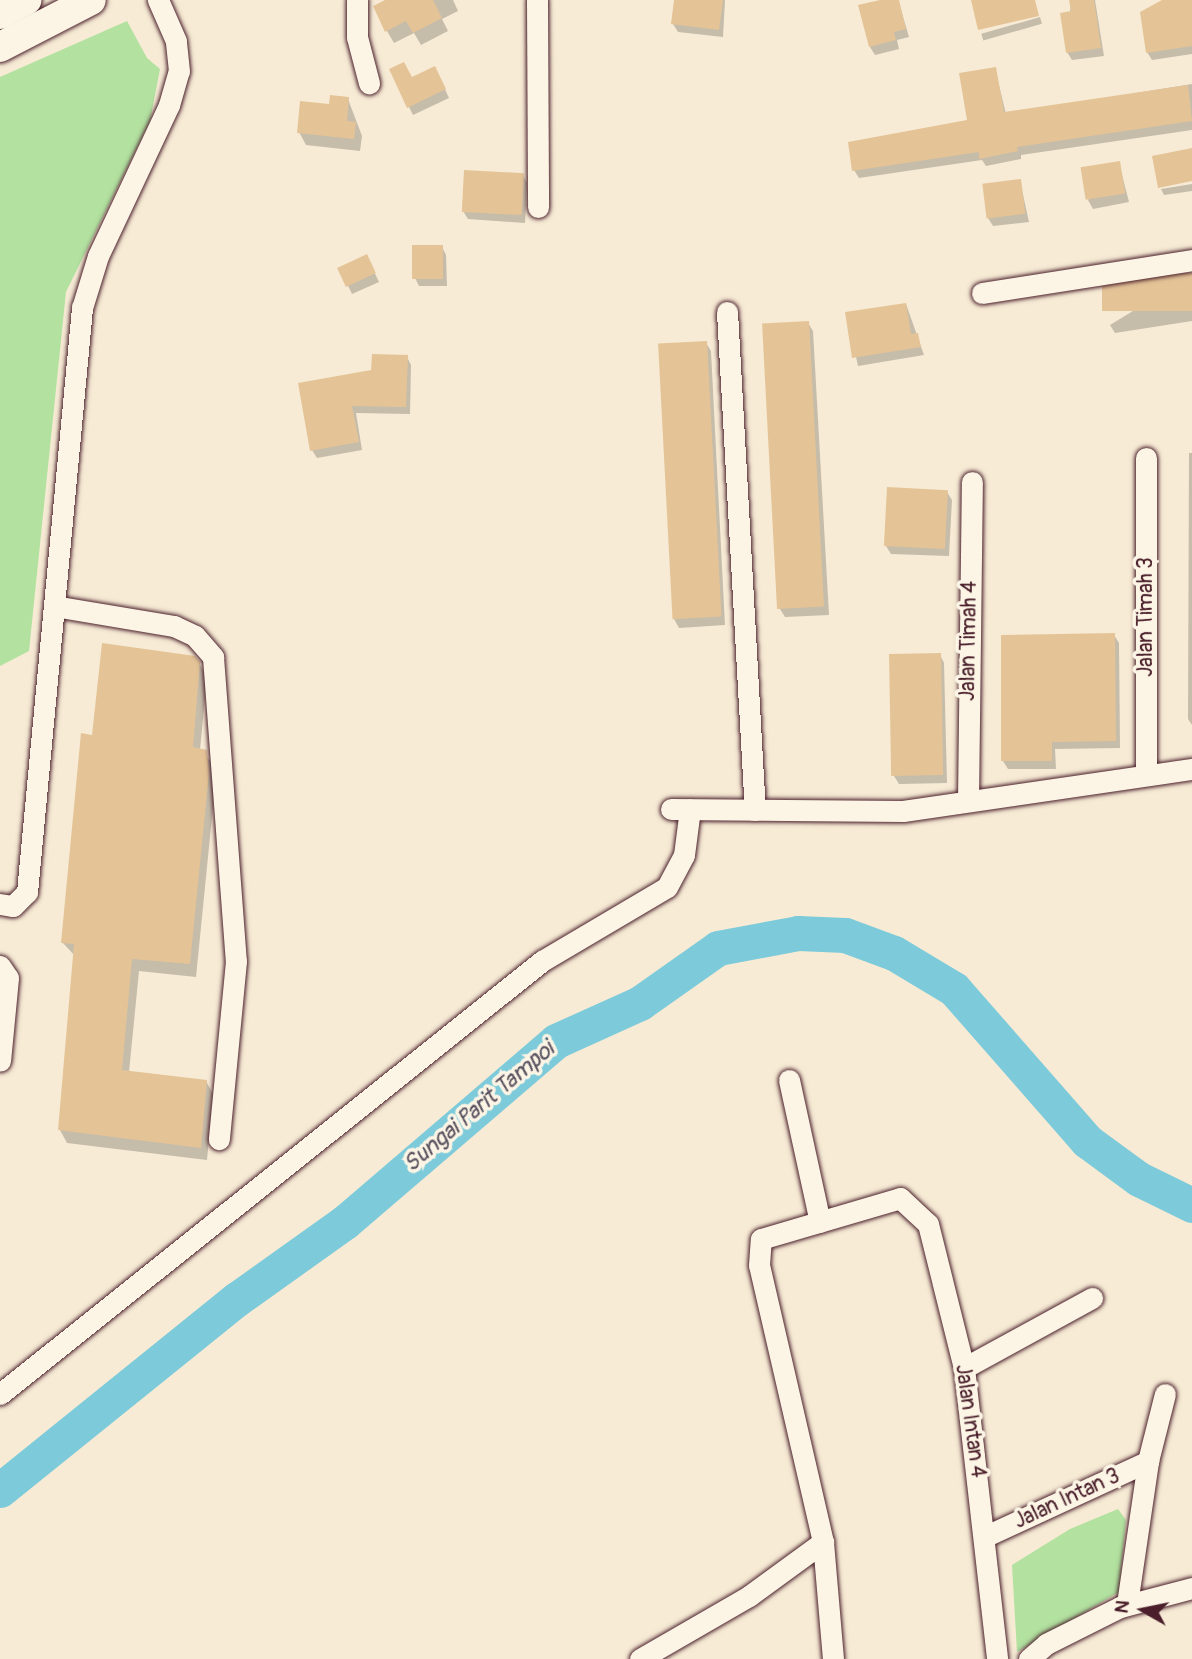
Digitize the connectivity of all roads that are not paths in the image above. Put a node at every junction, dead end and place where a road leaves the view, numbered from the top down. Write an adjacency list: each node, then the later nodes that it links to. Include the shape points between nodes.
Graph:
1 (26, 0): 6 (main road)
2 (91, 0): 7 (main road)
3 (158, 0): 15 (street, via 176,41 178,71 169,104 97,256 82,308)
4 (357, 0): 8 (street, via 357,37)
5 (537, 0): 9 (street)
6 (0, 14)
7 (0, 47)
8 (369, 83)
9 (538, 207)
10 (1192, 260): 11 (street)
11 (982, 293)
12 (727, 313): 19 (street)
13 (1146, 458): 17 (street, Jalan Timah 3)
14 (972, 482): 18 (street, Jalan Timah 4)
15 (54, 606): 20 (street, via 27,892 13,905); 24 (street, via 174,626 195,636 214,657 236,961)
16 (1192, 769): 17 (street)
17 (1146, 775): 18 (street)
18 (968, 801): 19 (street, via 903,811)
19 (755, 810): 28 (street, via 681,809 684,855 667,887 542,961)
20 (0, 904)
21 (0, 966): 22 (street, via 8,978)
22 (0, 1060)
23 (789, 1080): 25 (street)
24 (219, 1139)
25 (820, 1222): 27 (street, Jalan Intan 4, via 900,1198 928,1224); 32 (street, via 761,1239 759,1265)
26 (1092, 1298): 27 (street)
27 (964, 1368): 31 (street, Jalan Intan 4)
28 (0, 1394)
29 (1165, 1394): 30 (street)
30 (1148, 1461): 31 (street, Jalan Intan 3); 34 (street)
31 (986, 1536): 37 (street, Jalan Intan 4)
32 (823, 1542): 35 (street, via 749,1596); 36 (street)
33 (1192, 1588): 34 (street)
34 (1127, 1604): 38 (street, via 1070,1630)
35 (652, 1655)
36 (833, 1659)
37 (997, 1659)
38 (1030, 1659)

